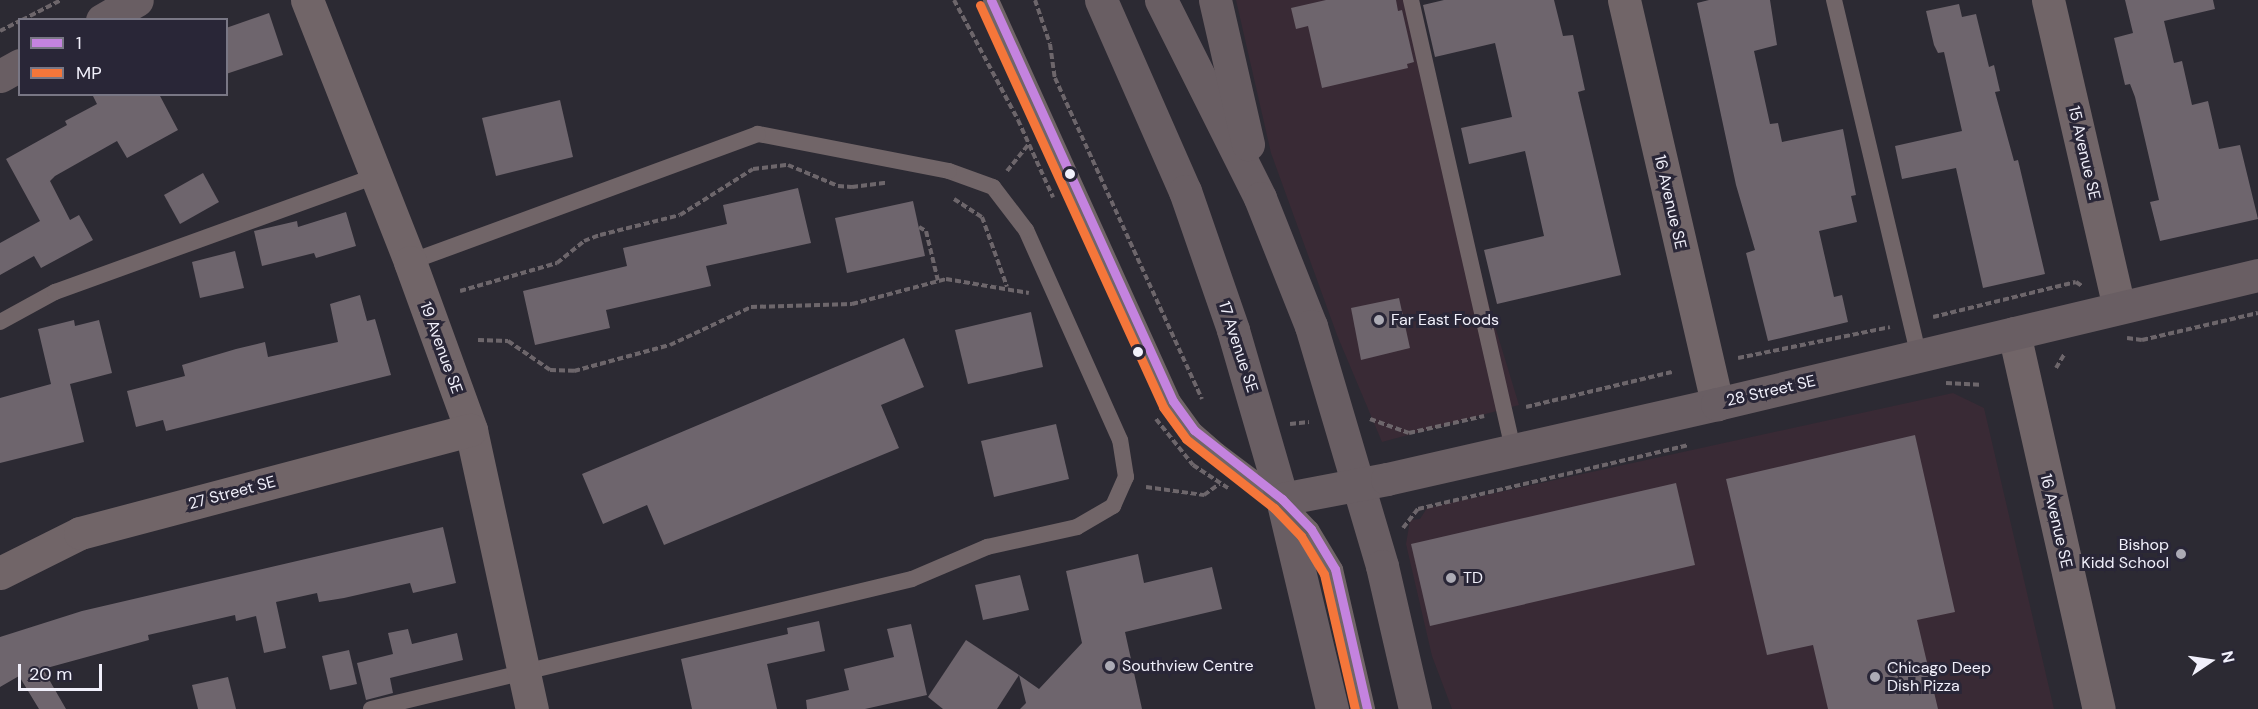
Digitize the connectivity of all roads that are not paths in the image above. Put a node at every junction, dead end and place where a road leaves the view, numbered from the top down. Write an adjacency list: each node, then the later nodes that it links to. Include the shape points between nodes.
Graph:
1 (137, 0): 11 (main road)
2 (307, 0): 14 (street, 19 Avenue SE)
3 (991, 0): 26 (lane, via 1173,401 1194,430)
4 (1101, 0): 26 (main road, 17 Avenue SE, via 1185,191 1263,427)
5 (1161, 0): 15 (main road)
6 (1215, 0): 15 (main road)
7 (1411, 0): 24 (lane)
8 (1624, 0): 22 (street, 16 Avenue SE)
9 (1834, 0): 21 (lane)
10 (2048, 0): 18 (street, 15 Avenue SE)
11 (106, 18)
12 (18, 66): 13 (main road)
13 (0, 76)
14 (376, 176): 16 (street, 19 Avenue SE); 19 (lane, via 55,292)
15 (1260, 198): 25 (main road, via 1311,326)
16 (410, 262): 23 (street, 19 Avenue SE); 28 (lane, via 758,135 949,171 993,187 1011,205 1046,270 1125,458 1124,483 1113,506 1077,527 987,547 912,579)
17 (2258, 275): 18 (main road, 28 Street SE)
18 (2118, 320): 20 (main road, 28 Street SE)
19 (0, 322)
20 (2014, 333): 21 (main road, 28 Street SE); 34 (street, 16 Avenue SE)
21 (1919, 356): 22 (main road, 28 Street SE)
22 (1717, 404): 24 (main road, 28 Street SE)
23 (471, 430): 27 (street, 27 Street SE, via 80,532); 28 (street, 19 Avenue SE)
24 (1513, 450): 25 (main road, 28 Street SE)
25 (1358, 485): 26 (main road, 28 Street SE); 33 (main road)
26 (1282, 499): 31 (main road, 17 Avenue SE); 32 (lane, via 1311,529 1335,569)
27 (0, 573)
28 (523, 672): 29 (lane); 30 (street, 19 Avenue SE)
29 (371, 709)
30 (532, 709)
31 (1332, 709)
32 (1367, 709)
33 (1415, 709)
34 (2099, 709)

